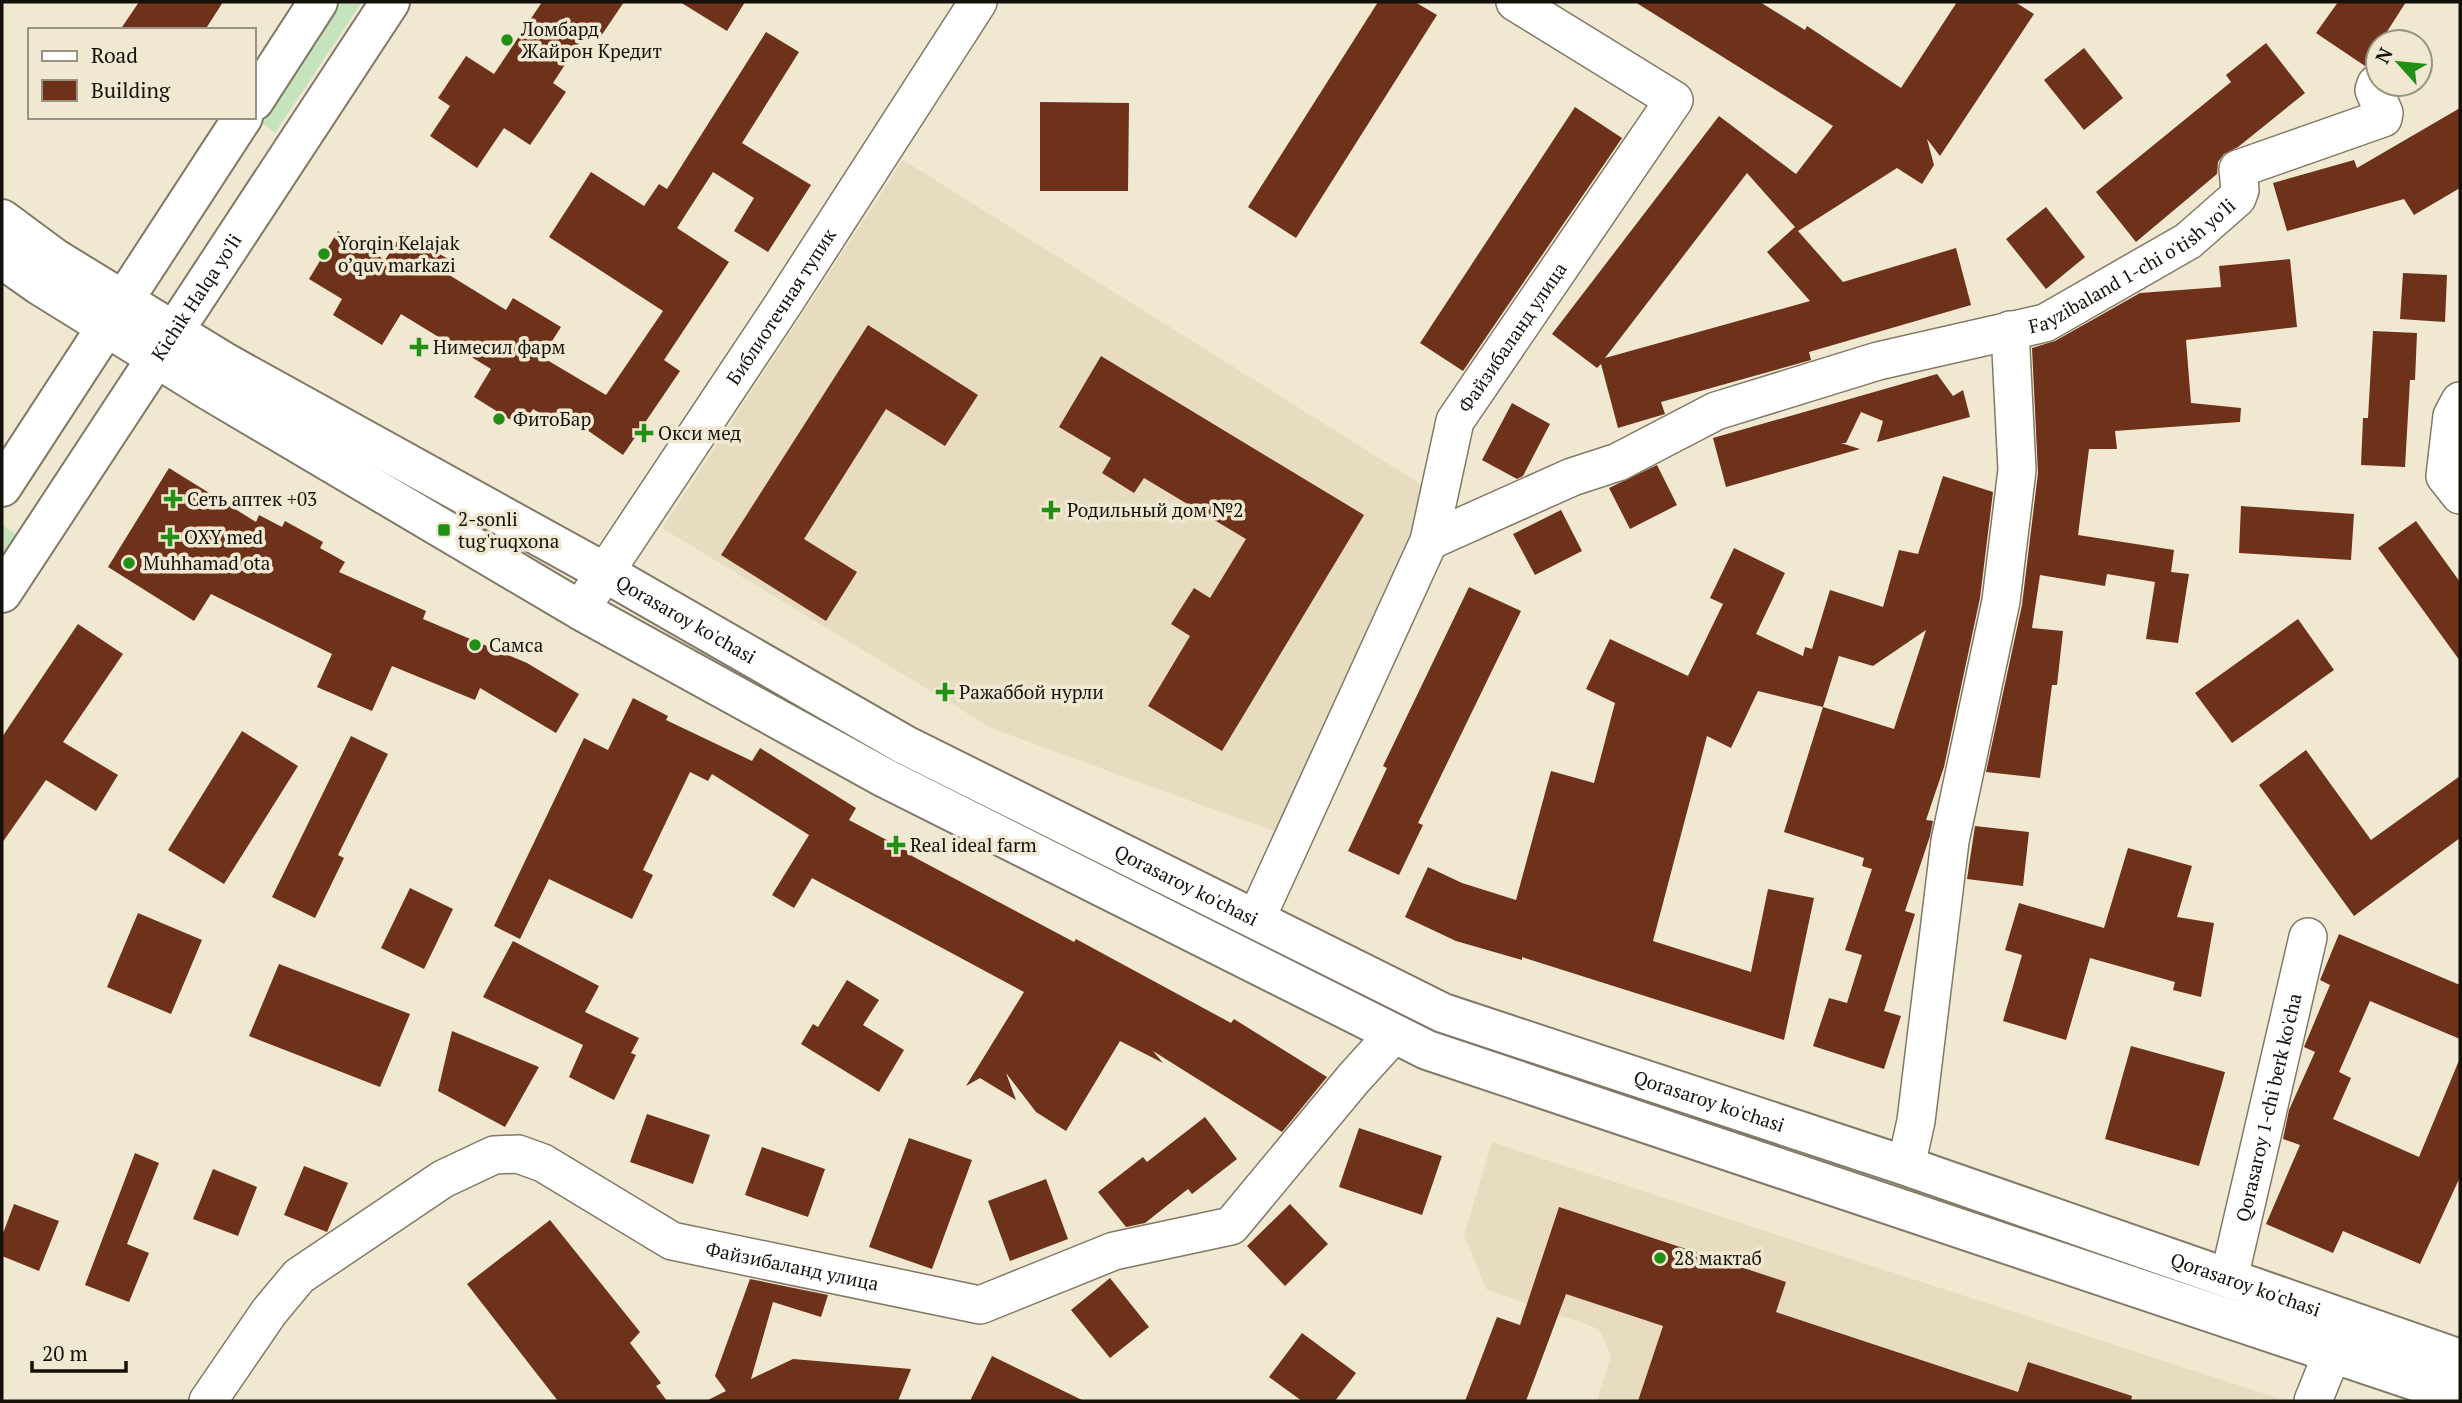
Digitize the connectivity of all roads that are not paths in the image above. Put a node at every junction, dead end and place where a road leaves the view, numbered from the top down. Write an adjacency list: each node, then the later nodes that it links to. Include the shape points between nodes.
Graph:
1 (318, 2): 6 (main road)
2 (390, 2): 12 (main road, Kichik Halqa yo'li)
3 (978, 2): 17 (street, Библиотечная тупик)
4 (1515, 2): 16 (street, Файзибаланд улица, via 1674,100 1455,421)
5 (2378, 98): 11 (street, Fayzibaland 1-chi o'tish yo'li, via 2383,118 2238,169 2237,198 2188,241 2045,323)
6 (256, 99)
7 (242, 119): 10 (main road)
8 (2, 219): 10 (main road, Qorasaroy ko'chasi, via 56,259)
9 (2, 259): 10 (main road, Qorasaroy ko'chasi)
10 (115, 314): 12 (main road, Qorasaroy ko'chasi); 14 (main road)
11 (2010, 330): 16 (street, via 1878,361 1716,411 1618,462 1572,477); 23 (street, via 2017,470 2001,601 1951,841 1916,1121)
12 (165, 345): 17 (main road, Qorasaroy ko'chasi); 18 (main road, Kichik Halqa yo'li); 19 (main road, Qorasaroy ko'chasi)
13 (2460, 401): 15 (street, via 2452,416 2445,475)
14 (2, 487)
15 (2460, 495)
16 (1429, 541): 20 (street, Файзибаланд улица)
17 (604, 572): 19 (street, Библиотечная тупик); 20 (main road, Qorasaroy ko'chasi, via 905,745)
18 (2, 593)
19 (580, 610): 22 (main road, Qorasaroy ko'chasi, via 885,778)
20 (1256, 919): 23 (main road, Qorasaroy ko'chasi, via 1443,1013)
21 (2308, 937): 24 (street, Qorasaroy 1-chi berk ko'cha)
22 (1394, 1034): 25 (main road, Qorasaroy ko'chasi, via 1427,1050); 28 (street, Файзибаланд улица, via 1231,1226 1114,1251 980,1305 672,1241 543,1163 518,1154 494,1155 443,1179 299,1276)
23 (1906, 1166): 24 (main road, Qorasaroy ko'chasi)
24 (2229, 1278): 26 (main road, Qorasaroy ko'chasi)
25 (2332, 1354): 27 (main road, Qorasaroy ko'chasi); 29 (street)
26 (2460, 1359)
27 (2460, 1396)
28 (208, 1401)
29 (2314, 1401)

